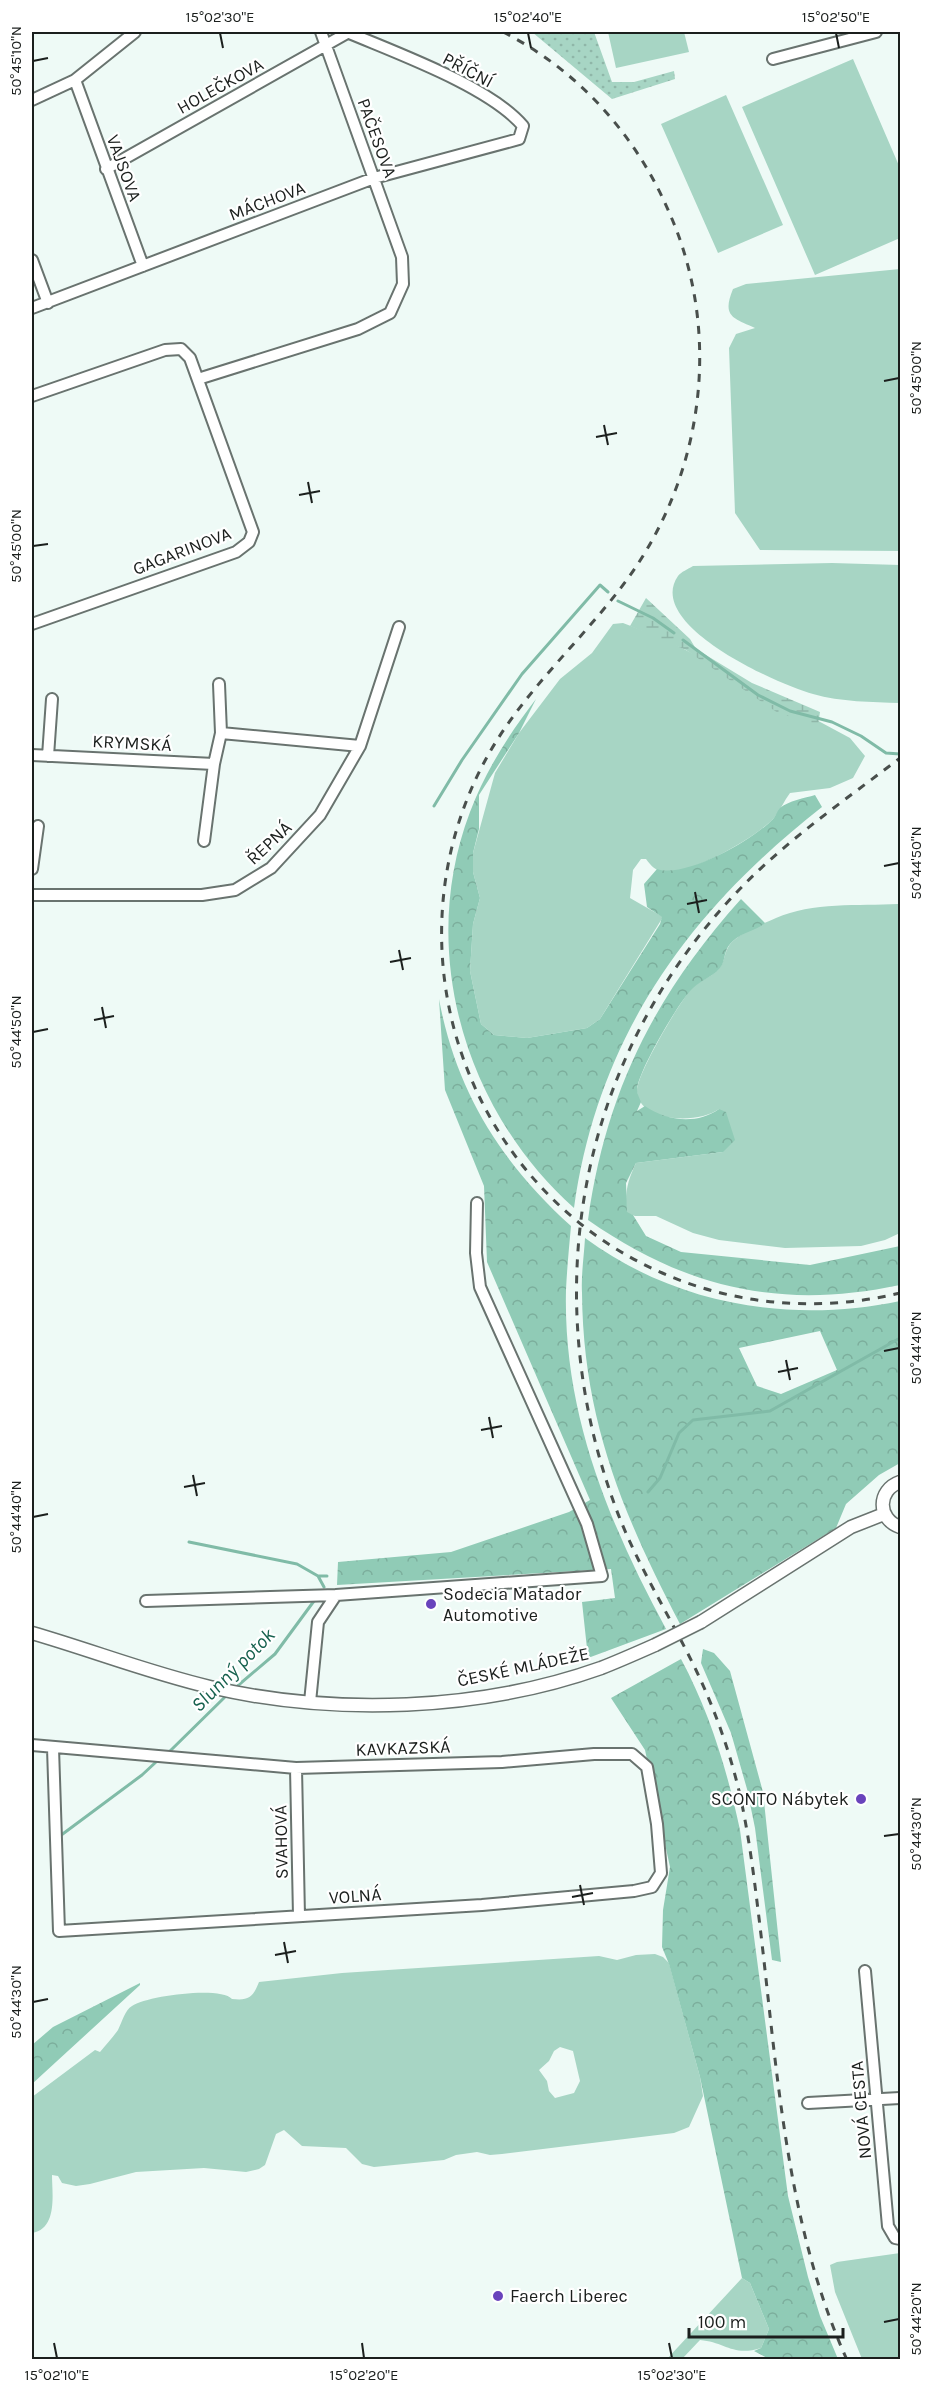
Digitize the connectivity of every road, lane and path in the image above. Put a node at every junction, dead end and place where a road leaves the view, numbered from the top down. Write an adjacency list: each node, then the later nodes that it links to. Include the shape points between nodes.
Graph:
1 (135, 32): 7 (street)
2 (321, 32): 5 (street, PAČESOVA)
3 (348, 32): 5 (street, HOLEČKOVA); 9 (street, PŘÍČNÍ, via 462,83 512,114 523,126)
4 (876, 32): 6 (street)
5 (326, 45): 10 (street, HOLEČKOVA); 11 (street, PAČESOVA)
6 (773, 59)
7 (75, 80): 8 (street); 10 (street, VAJSOVA)
8 (32, 100)
9 (519, 139): 11 (street, MÁCHOVA)
10 (106, 169): 13 (street, VAJSOVA)
11 (374, 178): 13 (street, MÁCHOVA); 16 (street, PAČESOVA, via 402,257 403,285 390,313 358,328)
12 (32, 260): 14 (street)
13 (143, 266): 14 (street, MÁCHOVA)
14 (48, 303): 15 (street, MÁCHOVA)
15 (32, 308)
16 (198, 380): 17 (street, GAGARINOVA, via 190,358 181,349 165,350); 18 (street, GAGARINOVA, via 253,532 249,542 236,552)
17 (32, 396)
18 (32, 624)
19 (399, 627): 23 (street, ŘEPNÁ)
20 (219, 684): 22 (street)
21 (52, 699): 25 (street)
22 (221, 733): 23 (street); 26 (street)
23 (360, 746): 30 (street, ŘEPNÁ, via 320,815 271,868 235,890 202,895)
24 (32, 755): 25 (street, KRYMSKÁ)
25 (48, 756): 26 (street, KRYMSKÁ)
26 (214, 764): 28 (street)
27 (38, 826): 29 (street)
28 (204, 841)
29 (32, 869)
30 (32, 896)
31 (477, 1203): 35 (street, via 480,1287 587,1524 602,1576)
32 (900, 1482): 33 (street, via 885,1493)
33 (884, 1514): 34 (street); 38 (street, ČESKÉ MLÁDEŽE, bridge, via 851,1527 701,1622 600,1668 548,1683 449,1701)
34 (900, 1527)
35 (336, 1595): 36 (street); 38 (street, via 318,1622)
36 (146, 1601)
37 (32, 1633): 38 (street, ČESKÉ MLÁDEŽE, via 218,1688)
38 (310, 1702)
39 (32, 1745): 40 (street, KAVKAZSKÁ)
40 (53, 1748): 41 (street, KAVKAZSKÁ); 43 (street, VOLNÁ, via 59,1931)
41 (296, 1768): 42 (street, KAVKAZSKÁ, via 633,1754 647,1767 657,1824 661,1873); 43 (street, SVAHOVÁ)
42 (652, 1887): 43 (street, VOLNÁ, via 482,1905)
43 (299, 1916)
44 (865, 1971): 46 (street, NOVÁ CESTA)
45 (900, 2098): 46 (street)
46 (877, 2100): 47 (street); 48 (street, NOVÁ CESTA, via 888,2226)
47 (808, 2103)
48 (900, 2240)

